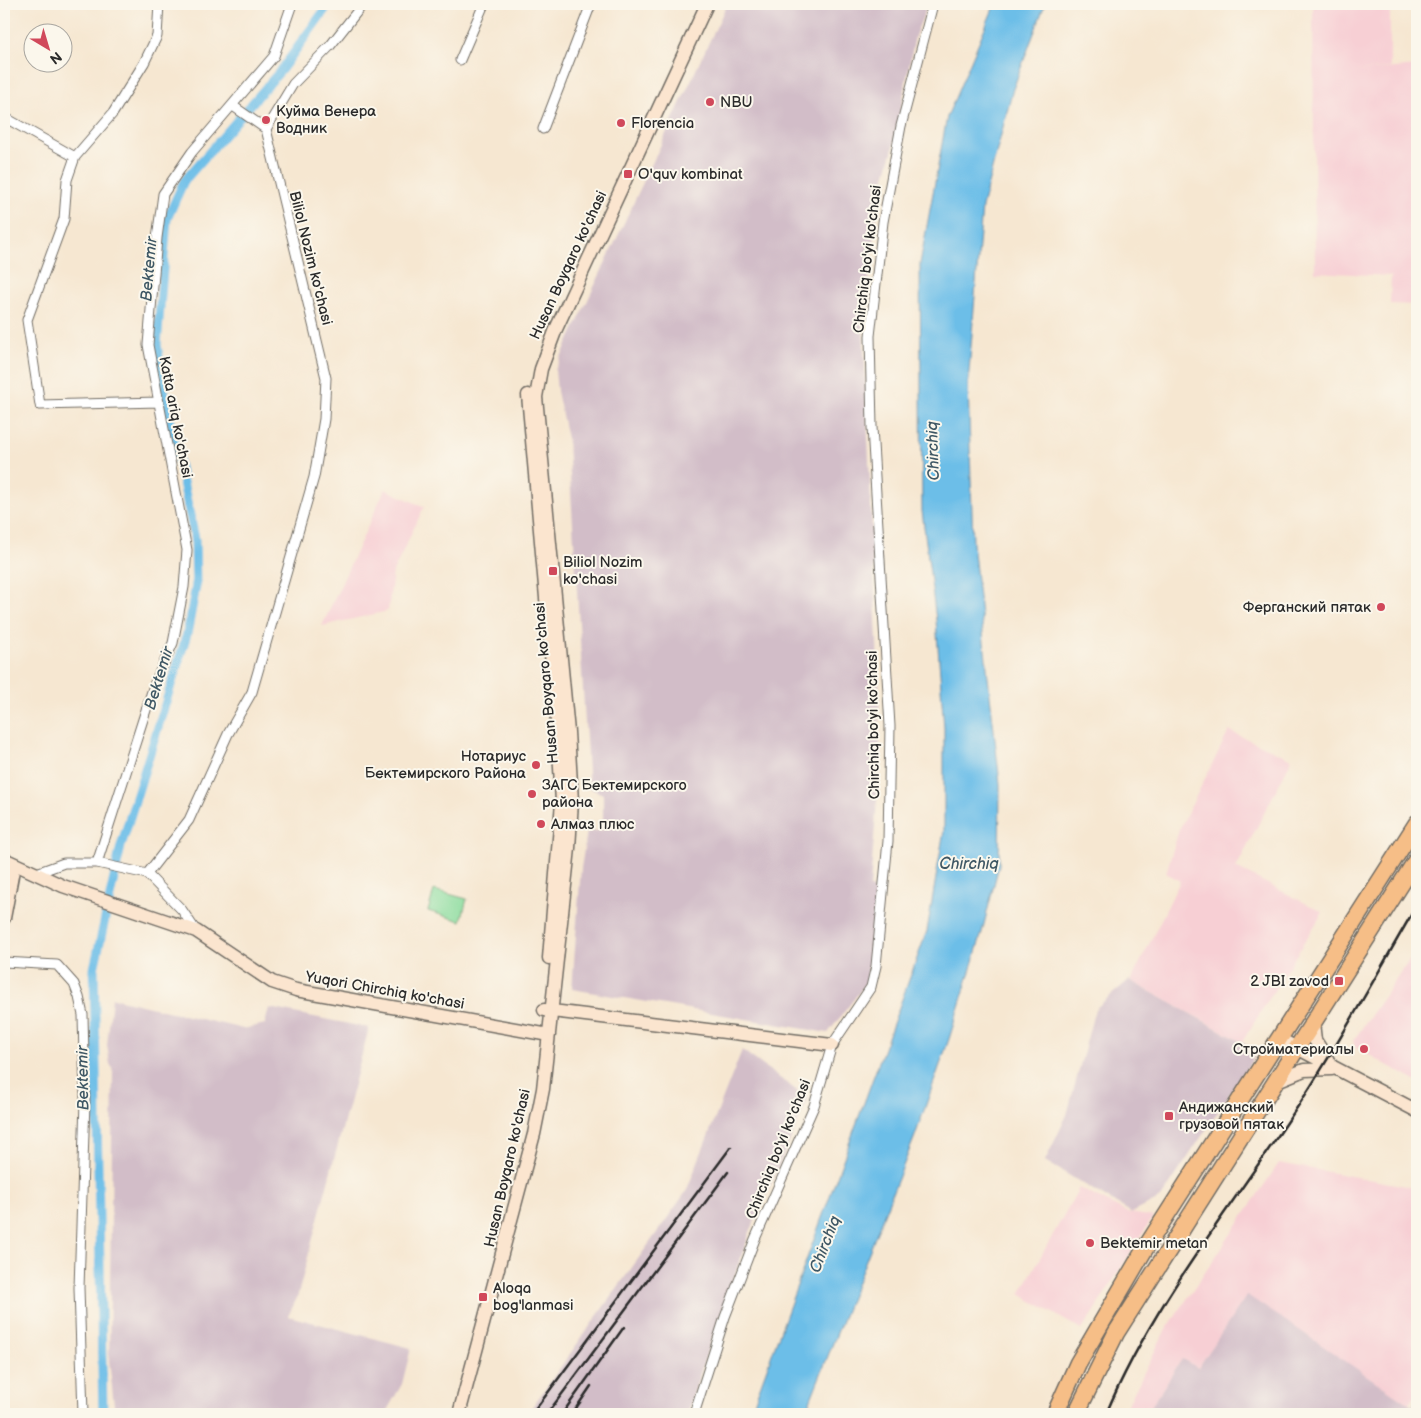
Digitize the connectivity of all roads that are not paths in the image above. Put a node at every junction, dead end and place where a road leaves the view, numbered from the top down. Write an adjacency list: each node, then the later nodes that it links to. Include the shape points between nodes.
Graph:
1 (159, 4): 14 (street, via 157,36 144,63 113,113)
2 (292, 4): 10 (street, Katta ariq ko'chasi, via 274,56)
3 (363, 4): 12 (street, via 330,46 293,84)
4 (484, 4): 9 (street)
5 (590, 4): 13 (street)
6 (698, 4): 16 (main road, Husan Boyqaro ko'chasi, via 530,375 528,397)
7 (707, 4): 16 (main road, Husan Boyqaro ko'chasi, via 560,320 538,377 536,397)
8 (933, 4): 30 (street, Chirchiq bo'yi ko'chasi, via 910,88 887,203 870,336 872,427 890,726 888,841 876,966 871,987)
9 (460, 60)
10 (233, 106): 12 (street); 15 (street, Katta ariq ko'chasi, via 192,152 164,194 156,238 148,345)
11 (4, 117): 14 (street)
12 (266, 129): 22 (street, Biliol Nozim ko'chasi, via 326,378 324,419 314,477 252,692 228,734 189,820)
13 (543, 129)
14 (75, 157): 15 (street, via 67,180 64,219 27,320 39,404)
15 (159, 402): 20 (street, Katta ariq ko'chasi, via 187,550 184,587 173,643 154,685)
16 (563, 732): 26 (main road, Husan Boyqaro ko'chasi, via 562,802)
17 (1417, 823): 29 (highway)
18 (1417, 860): 27 (highway)
19 (9, 862): 21 (main road, Yuqori Chirchiq ko'chasi); 23 (main road)
20 (97, 863): 21 (street, via 64,863); 22 (street)
21 (33, 874): 24 (main road, Yuqori Chirchiq ko'chasi)
22 (147, 874): 24 (street, via 182,910)
23 (4, 918)
24 (196, 930): 28 (main road, Yuqori Chirchiq ko'chasi, via 272,982 296,990)
25 (4, 962): 36 (street, via 57,965 74,984 83,1015 85,1101 79,1288)
26 (548, 1010): 28 (main road, Husan Boyqaro ko'chasi); 30 (main road)
27 (1313, 1023): 31 (highway); 32 (main road, via 1315,1040)
28 (545, 1034): 35 (main road, Husan Boyqaro ko'chasi)
29 (1278, 1038): 31 (main road); 40 (highway, via 1107,1313 1078,1363)
30 (832, 1045): 39 (street, Chirchiq bo'yi ko'chasi, via 814,1106 724,1318)
31 (1296, 1048): 32 (main road); 33 (highway)
32 (1334, 1069): 33 (main road, via 1294,1072); 34 (main road)
33 (1275, 1082): 41 (highway, via 1116,1333)
34 (1417, 1111)
35 (521, 1178): 37 (main road, Husan Boyqaro ko'chasi); 38 (main road, Husan Boyqaro ko'chasi)
36 (83, 1414)
37 (451, 1414)
38 (459, 1414)
39 (694, 1414)
40 (1055, 1414)
41 (1076, 1414)

